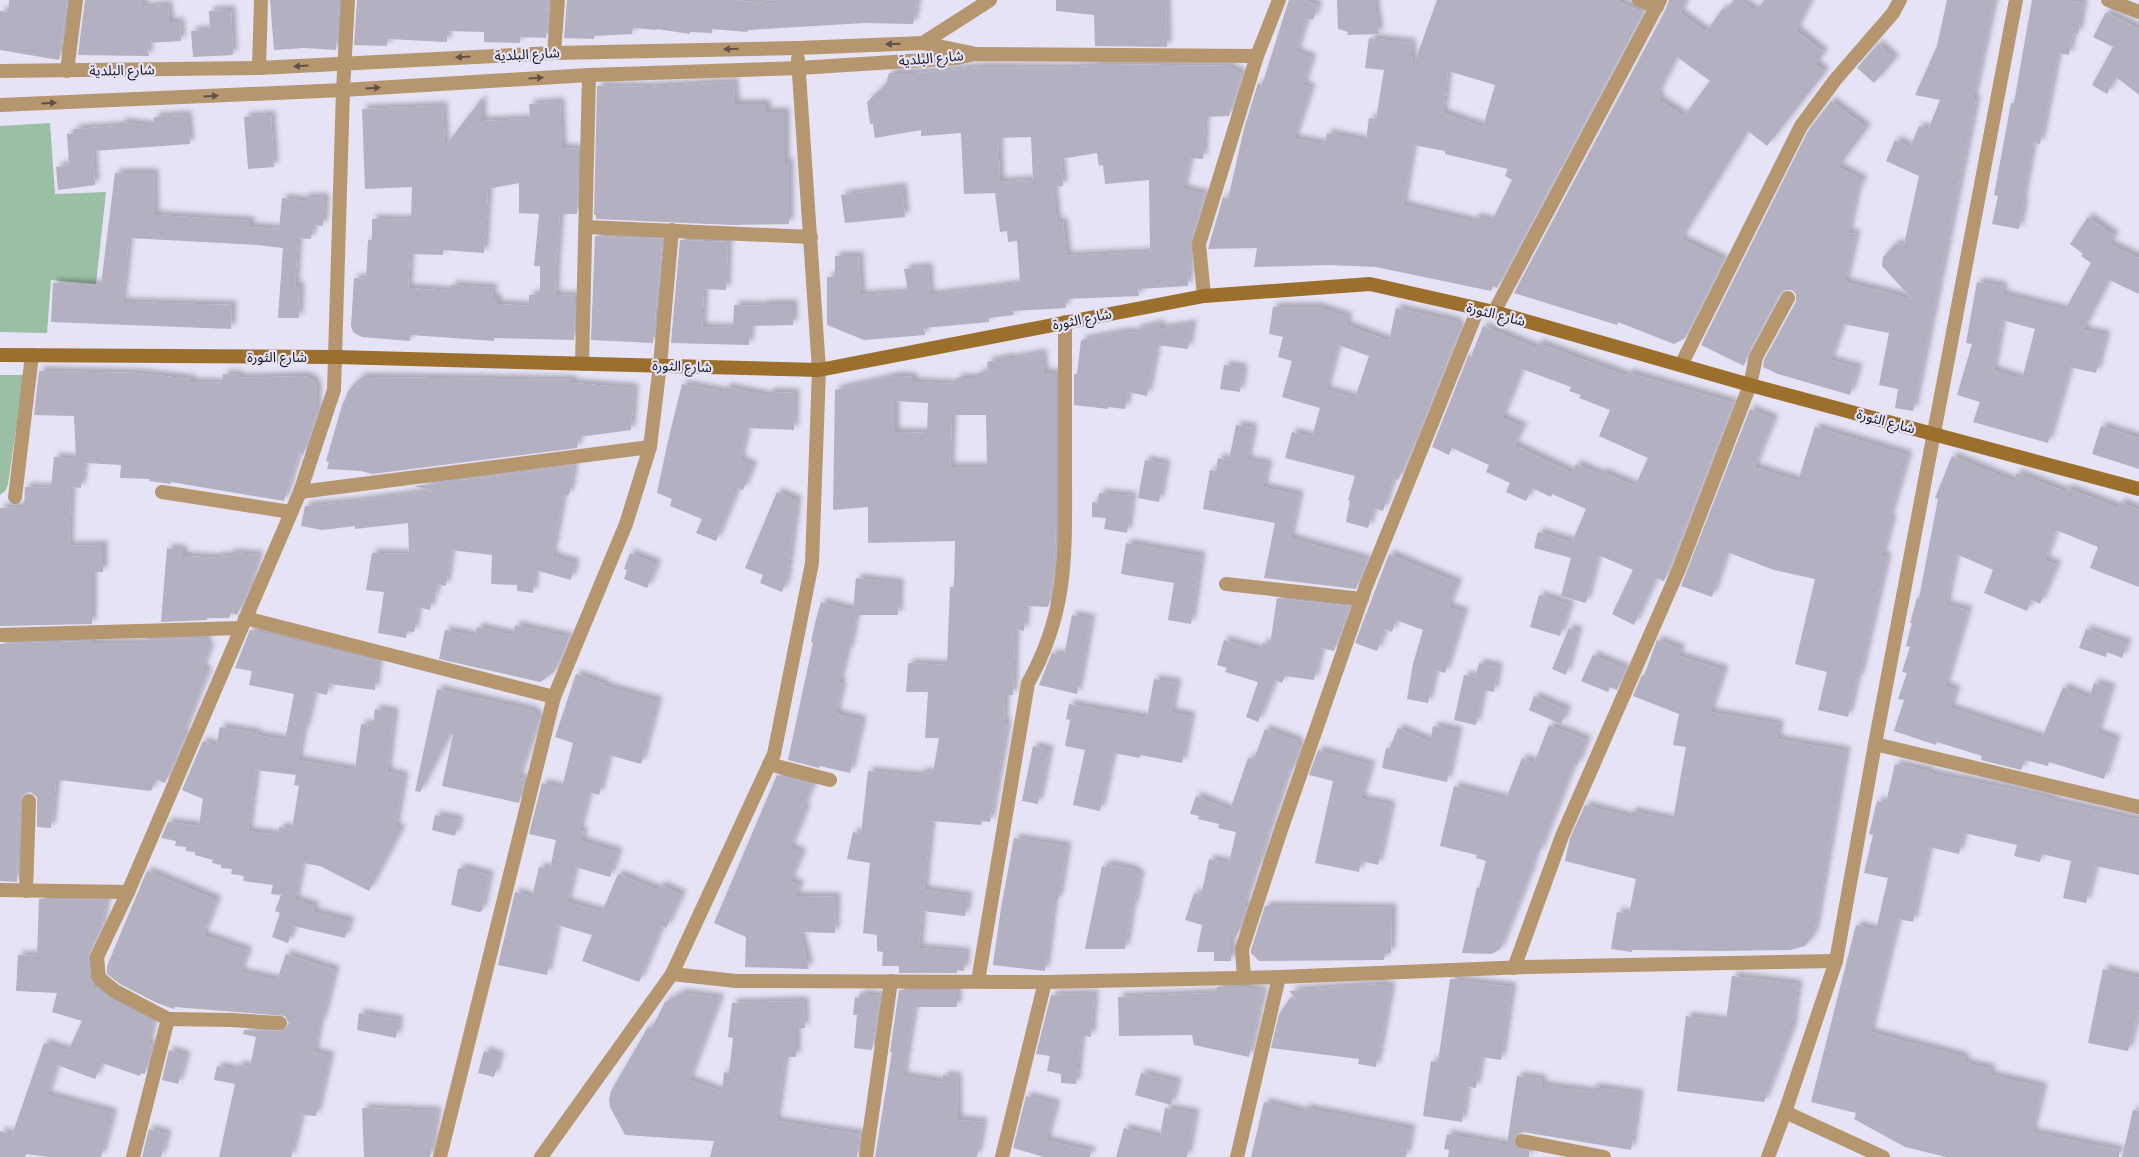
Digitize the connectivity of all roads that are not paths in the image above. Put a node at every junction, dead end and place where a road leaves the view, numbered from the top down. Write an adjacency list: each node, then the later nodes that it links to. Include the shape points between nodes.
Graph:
1 (76, 0): 22 (street)
2 (261, 0): 19 (street)
3 (348, 0): 18 (street)
4 (558, 0): 15 (street)
5 (990, 0): 13 (street)
6 (1279, 0): 17 (street)
7 (1639, 0): 11 (street)
8 (1900, 0): 39 (street, via 1801,126)
9 (2016, 0): 42 (street)
10 (2108, 0): 12 (street)
11 (1658, 4): 32 (street)
12 (2139, 12)
13 (923, 43): 14 (street, شارع البلدية, one-way to 14); 16 (street, شارع البلدية)
14 (797, 48): 15 (street, شارع البلدية, one-way to 15); 20 (street)
15 (554, 53): 18 (street, شارع البلدية, one-way to 18)
16 (976, 54): 17 (street); 20 (street, شارع البلدية)
17 (1257, 56): 29 (street, via 1199,244)
18 (344, 64): 19 (street, شارع البلدية, one-way to 19); 24 (street)
19 (259, 68): 22 (street, شارع البلدية)
20 (799, 68): 23 (street, شارع البلدية); 28 (street)
21 (0, 71): 22 (street, شارع البلدية)
22 (67, 71)
23 (589, 75): 24 (street, شارع البلدية, one-way to 23); 26 (street)
24 (343, 90): 25 (street, شارع البلدية, one-way to 24); 36 (street)
25 (0, 106)
26 (587, 227): 27 (street); 37 (street)
27 (672, 230): 28 (street); 38 (street)
28 (811, 237): 40 (street)
29 (1204, 296): 31 (main road, شارع الثورة, via 1370,284); 33 (main road, شارع الثورة)
30 (1788, 298): 41 (street, via 1756,357)
31 (1478, 309): 32 (main road, شارع الثورة); 50 (street)
32 (1494, 312): 39 (main road, شارع الثورة)
33 (1065, 322): 40 (main road, شارع الثورة); 68 (street, via 1065,565 1056,619 1042,659 1028,684)
34 (0, 355): 35 (main road, شارع الثورة)
35 (32, 355): 36 (main road, شارع الثورة); 47 (street)
36 (336, 357): 37 (main road, شارع الثورة); 46 (street, via 334,390)
37 (582, 364): 38 (main road, شارع الثورة)
38 (660, 365): 40 (main road, شارع الثورة); 43 (street)
39 (1681, 365): 41 (main road, شارع الثورة)
40 (820, 370): 55 (street, via 812,564 774,754)
41 (1750, 385): 42 (main road, شارع الثورة); 63 (street, via 1679,569 1562,836)
42 (1933, 434): 44 (main road, شارع الثورة); 54 (street)
43 (650, 447): 46 (street); 53 (street, via 626,524)
44 (2139, 489)
45 (162, 492): 48 (street)
46 (300, 492): 48 (street)
47 (14, 497)
48 (291, 512): 51 (street)
49 (1226, 584): 50 (street)
50 (1362, 598): 66 (street, via 1280,830 1242,949)
51 (243, 623): 52 (street); 53 (street); 61 (street)
52 (0, 635)
53 (554, 697): 75 (street)
54 (1875, 744): 58 (street); 62 (street)
55 (769, 764): 56 (street); 64 (street)
56 (830, 780)
57 (28, 800): 60 (street)
58 (2139, 807)
59 (0, 890): 60 (street)
60 (26, 891): 61 (street)
61 (128, 892): 70 (street, via 98,957 99,978)
62 (1836, 962): 63 (street); 72 (street)
63 (1514, 968): 65 (street)
64 (672, 974): 67 (street, via 736,981); 76 (street)
65 (1279, 977): 66 (street); 79 (street)
66 (1244, 978): 69 (street)
67 (891, 981): 68 (street); 77 (street)
68 (978, 982): 69 (street)
69 (1045, 982): 78 (street)
70 (168, 1019): 71 (street); 74 (street)
71 (280, 1023)
72 (1786, 1112): 81 (street); 82 (street)
73 (1522, 1141): 80 (street)
74 (133, 1157)
75 (440, 1157)
76 (541, 1157)
77 (866, 1157)
78 (1002, 1157)
79 (1237, 1157)
80 (1604, 1157)
81 (1768, 1157)
82 (1883, 1157)

